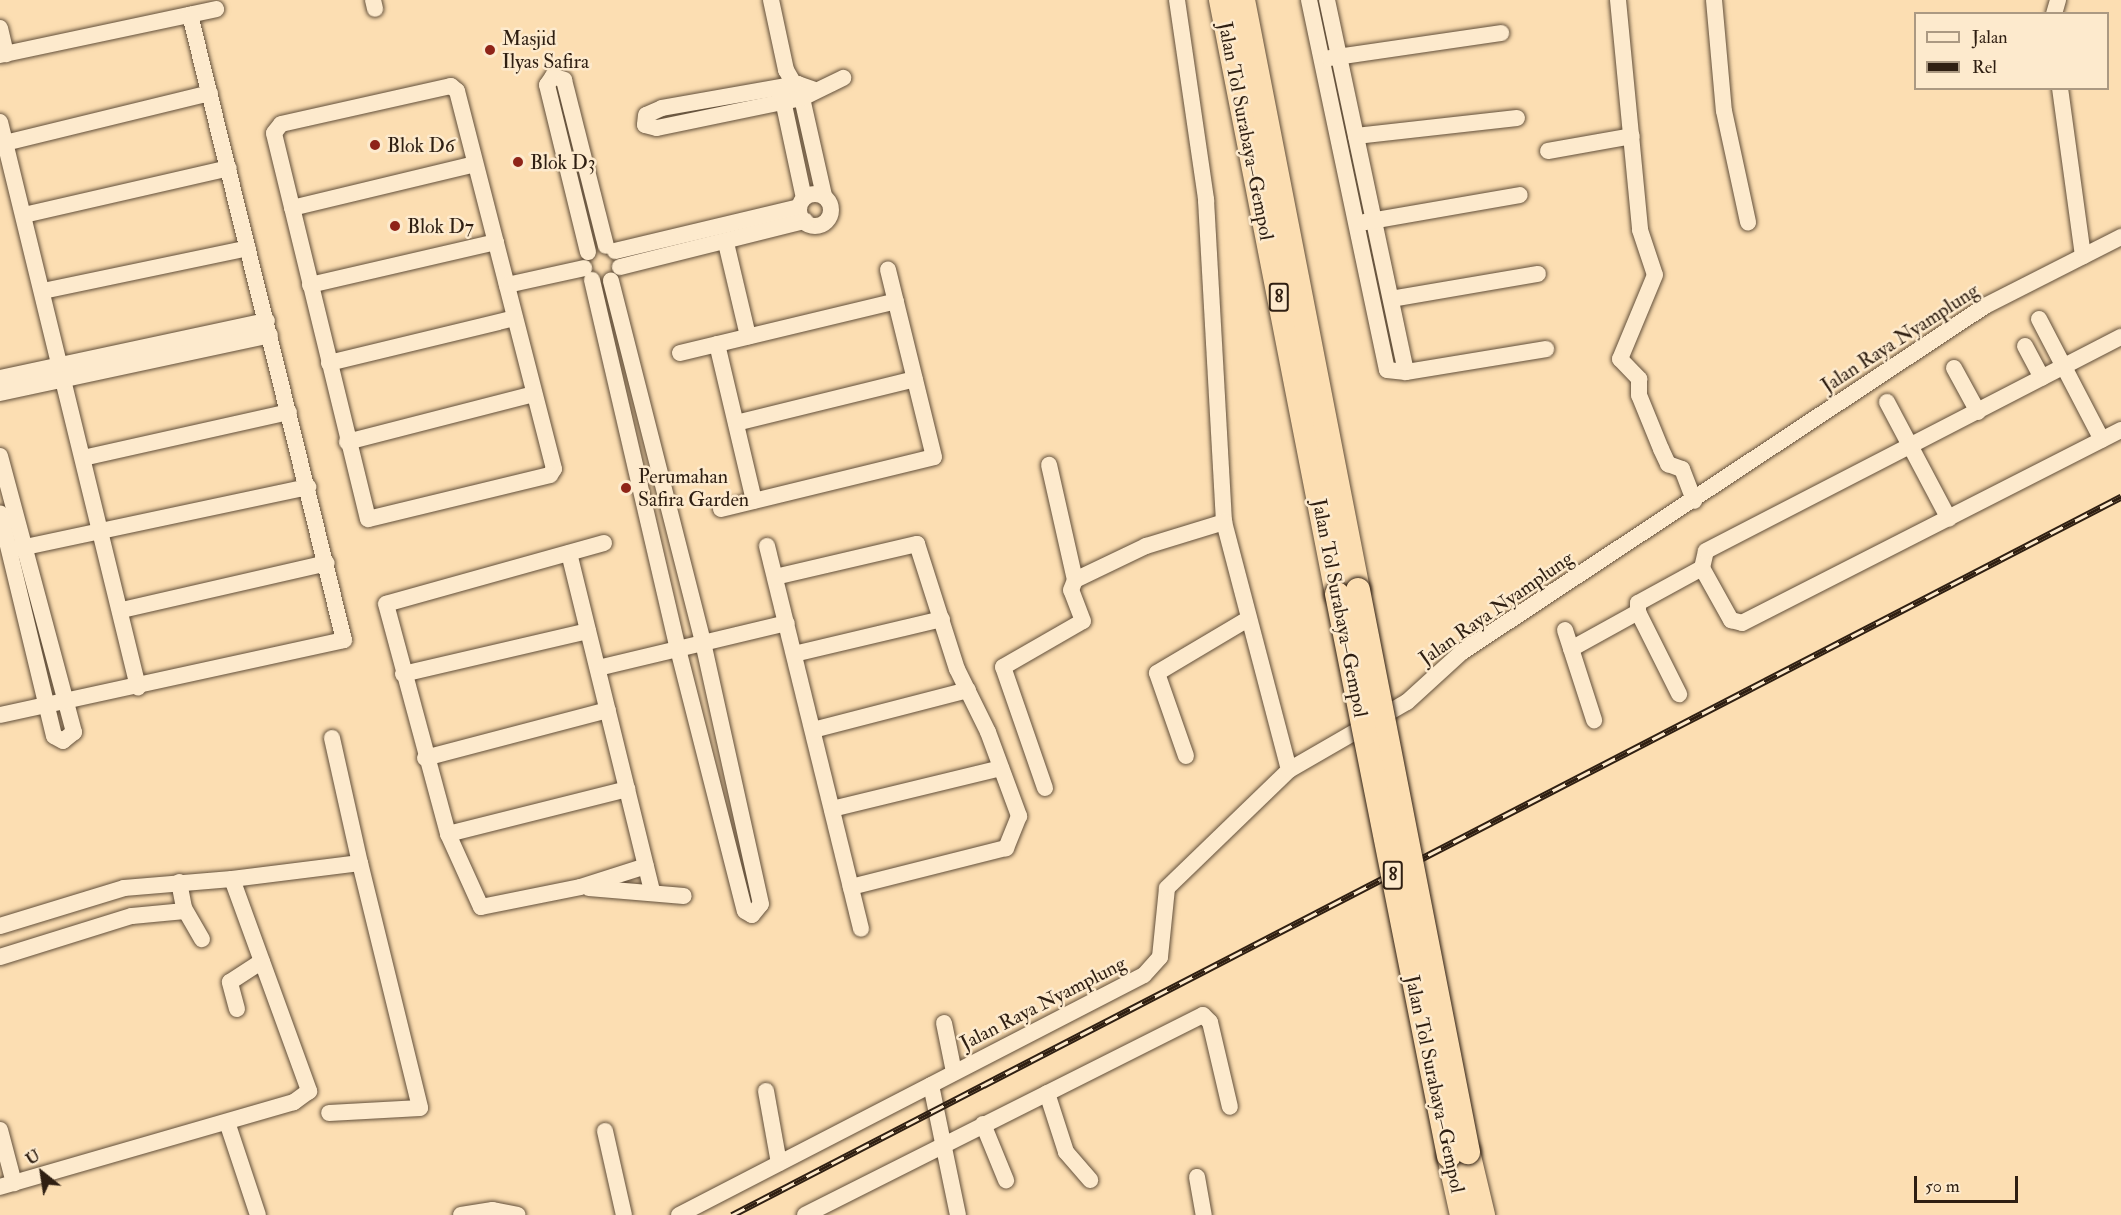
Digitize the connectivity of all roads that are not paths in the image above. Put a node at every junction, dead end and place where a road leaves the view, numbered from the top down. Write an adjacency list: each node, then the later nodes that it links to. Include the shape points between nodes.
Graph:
1 (771, 0): 16 (street)
2 (1177, 0): 88 (street, via 1206,200)
3 (1221, 0): 99 (highway, Jalan Tol Surabaya–Gempol / 8)
4 (1243, 0): 99 (highway, Jalan Tol Surabaya–Gempol / 8)
5 (1309, 0): 15 (street)
6 (1327, 0): 14 (street)
7 (1618, 0): 25 (street)
8 (1714, 0): 36 (street, via 1724,111)
9 (216, 9): 10 (street)
10 (190, 15): 13 (street); 20 (street)
11 (0, 28): 13 (street)
12 (1501, 33): 14 (street)
13 (3, 55)
14 (1339, 57): 15 (street); 24 (street)
15 (1321, 60): 37 (street)
16 (786, 70): 18 (street); 21 (street)
17 (843, 78): 18 (street)
18 (805, 90): 21 (street); 31 (street)
19 (2060, 90): 42 (street)
20 (210, 93): 26 (street); 29 (street)
21 (781, 94): 21 (street, via 657,129 645,125 646,114 662,108); 33 (street)
22 (1517, 118): 24 (street)
23 (0, 122): 26 (street)
24 (1356, 136): 35 (street)
25 (1632, 136): 27 (street); 84 (street, via 1640,230 1655,275 1620,358 1637,377 1660,449 1668,464 1682,469)
26 (5, 142): 34 (street)
27 (1548, 151)
28 (475, 164): 32 (street); 32 (street, via 454,87 281,124 275,138); 39 (street)
29 (229, 168): 34 (street); 41 (street)
30 (1520, 195): 35 (street)
31 (824, 196): 33 (street); 33 (street, via 831,208 826,222)
32 (292, 208): 47 (street)
33 (803, 209): 40 (street); 43 (street)
34 (24, 215): 49 (street)
35 (1374, 221): 37 (street); 50 (street)
36 (1748, 222)
37 (1354, 224): 65 (street, via 1386,367 1392,373)
38 (2121, 237): 42 (street, Jalan Raya Nyamplung)
39 (496, 242): 47 (street); 48 (street)
40 (726, 243): 43 (street); 55 (street)
41 (248, 248): 49 (street); 54 (street)
42 (2083, 256): 84 (street, Jalan Raya Nyamplung, via 2004,295)
43 (613, 261): 44 (street); 44 (street); 44 (street, via 564,80 553,76 547,85); 107 (street)
44 (588, 267): 48 (street); 108 (street)
45 (888, 270): 51 (street)
46 (1538, 274): 50 (street)
47 (310, 285): 61 (street)
48 (507, 285): 52 (street)
49 (43, 291): 64 (street)
50 (1391, 299): 65 (street)
51 (896, 301): 55 (street); 68 (street)
52 (515, 318): 61 (street); 70 (street)
53 (2039, 319): 62 (street)
54 (269, 328): 64 (street); 72 (street)
55 (748, 336): 57 (street)
56 (2121, 338): 62 (street)
57 (717, 344): 60 (street); 74 (street)
58 (2025, 346): 67 (street)
59 (1546, 349): 65 (street)
60 (680, 352)
61 (330, 363): 76 (street)
62 (2065, 367): 67 (street); 77 (street)
63 (1954, 368): 73 (street)
64 (62, 370): 66 (street); 69 (street); 80 (street)
65 (1406, 372)
66 (0, 378)
67 (2043, 378): 73 (street)
68 (915, 379): 74 (street); 83 (street, via 934,457)
69 (0, 393)
70 (534, 394): 76 (street); 76 (street, via 554,469 528,480 368,519)
71 (1887, 402): 78 (street)
72 (289, 412): 80 (street); 82 (street)
73 (1978, 412): 78 (street)
74 (736, 423): 83 (street)
75 (2121, 430): 77 (street)
76 (347, 442)
77 (2095, 444): 87 (street)
78 (1911, 446): 87 (street); 96 (street, via 1706,551)
79 (0, 456): 91 (street)
80 (83, 458): 89 (street)
81 (1049, 465): 98 (street)
82 (308, 487): 89 (street); 95 (street)
83 (754, 501): 85 (street)
84 (1694, 501): 126 (street, Jalan Raya Nyamplung, via 1448,662 1407,702)
85 (721, 509)
86 (0, 513): 93 (street)
87 (1949, 519): 96 (street, via 1739,624 1731,620)
88 (1224, 522): 98 (street, via 1146,546); 102 (street)
89 (102, 530): 91 (street); 100 (street)
90 (604, 543): 94 (street)
91 (27, 546): 93 (street); 116 (street)
92 (768, 546): 97 (street)
93 (4, 551): 117 (street)
94 (569, 553): 105 (street); 112 (street, via 388,600)
95 (327, 563): 100 (street); 113 (street, via 344,638 341,645)
96 (1702, 568): 101 (street, via 1638,603)
97 (775, 577): 103 (street, via 913,543 924,555); 104 (street)
98 (1075, 580): 127 (street, via 1071,590 1082,623 1003,665)
99 (1347, 592): 160 (highway, Jalan Tol Surabaya–Gempol / 8, bridge)
100 (122, 610): 113 (street)
101 (1638, 612): 109 (street); 115 (street)
102 (1247, 617): 123 (street, via 1157,673); 126 (street)
103 (942, 619): 110 (street); 114 (street)
104 (787, 622): 107 (street); 110 (street)
105 (588, 630): 111 (street); 112 (street)
106 (1564, 630): 109 (street)
107 (703, 642): 108 (street); 108 (street, via 761,904 757,914 745,911)
108 (678, 649): 111 (street)
109 (1571, 650): 120 (street)
110 (794, 654): 121 (street)
111 (598, 668): 118 (street)
112 (403, 674): 124 (street)
113 (138, 687): 116 (street)
114 (968, 690): 121 (street); 125 (street)
115 (1679, 694)
116 (66, 703): 117 (street); 117 (street, via 74,734 63,741 55,738)
117 (48, 706): 119 (street)
118 (608, 710): 124 (street); 128 (street)
119 (0, 715)
120 (1594, 720)
121 (813, 730): 129 (street)
122 (332, 738): 131 (street)
123 (1186, 756)
124 (425, 758): 130 (street)
125 (1001, 768): 129 (street); 135 (street, via 1020,821 1010,845)
126 (1289, 770): 149 (street, Jalan Raya Nyamplung, via 1167,888 1160,957 1152,968)
127 (1046, 788)
128 (627, 789): 130 (street); 132 (street)
129 (832, 808): 135 (street)
130 (448, 834): 134 (street, via 483,909)
131 (360, 863): 133 (street); 154 (street, via 418,1101 383,1114)
132 (646, 866): 134 (street); 136 (street)
133 (232, 879): 138 (street); 146 (street)
134 (580, 887): 136 (street)
135 (851, 887): 142 (street)
136 (652, 892): 137 (street)
137 (684, 896)
138 (183, 899): 139 (street); 139 (street); 144 (street)
139 (129, 904): 140 (street); 140 (street)
140 (90, 915): 143 (street); 143 (street)
141 (0, 926): 143 (street)
142 (861, 929)
143 (30, 934): 145 (street)
144 (202, 939)
145 (0, 957)
146 (250, 967): 147 (street, via 230,982); 155 (street, via 308,1086 300,1100)
147 (237, 1009)
148 (944, 1023): 149 (street)
149 (954, 1072): 150 (street, Jalan Raya Nyamplung)
150 (930, 1085): 159 (street); 161 (street, Jalan Raya Nyamplung)
151 (766, 1091): 161 (street)
152 (1047, 1093): 153 (street, via 1205,1015); 156 (street); 164 (street, via 1066,1152)
153 (1230, 1107)
154 (329, 1113)
155 (226, 1122): 165 (street); 168 (street)
156 (983, 1125): 159 (street); 163 (street)
157 (0, 1130): 165 (street)
158 (605, 1131): 169 (street)
159 (946, 1143): 171 (street); 172 (street)
160 (1459, 1154): 174 (highway, Jalan Tol Surabaya–Gempol / 8); 175 (highway, Jalan Tol Surabaya–Gempol / 8)
161 (779, 1163): 170 (street, Jalan Raya Nyamplung)
162 (1197, 1177): 173 (street)
163 (1006, 1180)
164 (1090, 1180)
165 (7, 1185)
166 (465, 1214): 167 (street)
167 (512, 1214)
168 (258, 1215)
169 (624, 1215)
170 (679, 1215)
171 (805, 1215)
172 (958, 1215)
173 (1204, 1215)
174 (1462, 1215)
175 (1483, 1215)

